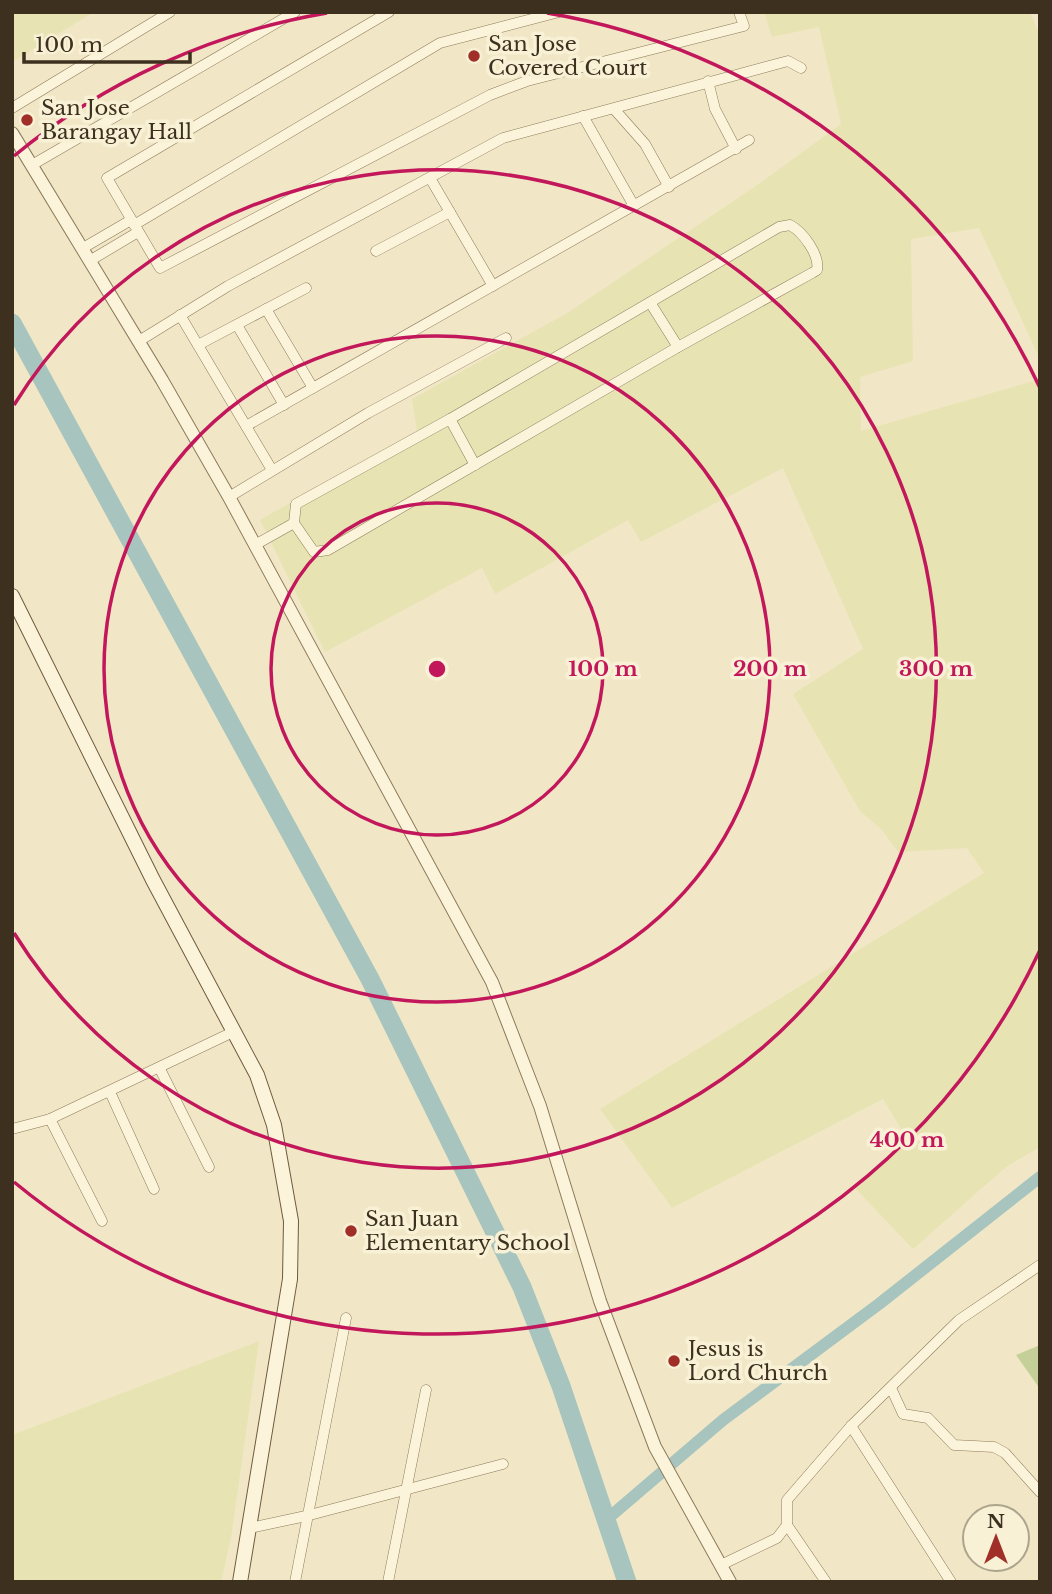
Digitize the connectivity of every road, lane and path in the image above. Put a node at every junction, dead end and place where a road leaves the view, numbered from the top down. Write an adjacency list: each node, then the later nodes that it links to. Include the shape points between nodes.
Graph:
1 (170, 12): 8 (street)
2 (295, 12): 14 (street)
3 (389, 12): 19 (street, via 107,178)
4 (559, 12): 19 (street, via 440,43)
5 (739, 12): 19 (street, via 744,26 527,81 489,95 160,268)
6 (801, 68): 7 (street, via 788,61)
7 (708, 81): 9 (street); 13 (street, via 715,109)
8 (12, 108)
9 (614, 109): 10 (street); 16 (street, via 645,144)
10 (583, 116): 15 (street, via 503,138); 17 (street)
11 (12, 133): 14 (street)
12 (749, 141): 13 (street)
13 (736, 149): 16 (street)
14 (32, 165): 21 (street)
15 (430, 178): 18 (street); 26 (street)
16 (669, 187): 17 (street)
17 (634, 206): 22 (street)
18 (450, 212): 20 (street); 22 (street)
19 (135, 226): 21 (street)
20 (376, 251)
21 (87, 254): 29 (street)
22 (494, 286): 32 (street)
23 (306, 288): 25 (street)
24 (651, 304): 31 (street); 31 (street, via 779,227 790,225 800,231 818,261 817,270); 34 (street)
25 (266, 309): 27 (street); 32 (street)
26 (180, 315): 29 (street); 30 (street)
27 (237, 325): 30 (street); 33 (street)
28 (506, 338): 37 (street)
29 (139, 341): 38 (street)
30 (198, 345): 35 (street)
31 (678, 347): 36 (street)
32 (313, 388): 33 (street)
33 (284, 405): 35 (street)
34 (450, 419): 36 (street); 39 (street, via 296,504)
35 (246, 426): 37 (street)
36 (475, 465): 39 (street, via 322,552 314,552)
37 (272, 470): 38 (street)
38 (229, 496): 40 (street)
39 (293, 523): 40 (street)
40 (254, 545): 61 (street, via 492,982 540,1106 600,1301 655,1447)
41 (12, 596): 42 (main road)
42 (233, 1032): 43 (street); 60 (main road, via 257,1075 274,1125 291,1221 290,1279)
43 (160, 1069): 44 (street); 47 (street)
44 (110, 1092): 45 (street); 48 (street)
45 (50, 1119): 46 (street); 49 (street)
46 (12, 1129)
47 (209, 1167)
48 (154, 1189)
49 (102, 1221)
50 (1040, 1265): 52 (street, via 959,1320)
51 (346, 1318): 58 (street)
52 (891, 1388): 54 (street); 57 (street, via 902,1414 928,1418 954,1445 993,1447 1005,1453)
53 (426, 1390): 56 (street)
54 (851, 1426): 59 (street, via 787,1500); 67 (street)
55 (503, 1464): 56 (street)
56 (405, 1489): 58 (street); 64 (street)
57 (1040, 1492)
58 (306, 1516): 60 (street); 63 (street)
59 (787, 1525): 61 (street, via 777,1538); 66 (street)
60 (250, 1528): 62 (main road)
61 (721, 1565): 65 (street)
62 (240, 1582)
63 (295, 1582)
64 (388, 1582)
65 (730, 1582)
66 (826, 1582)
67 (951, 1582)

